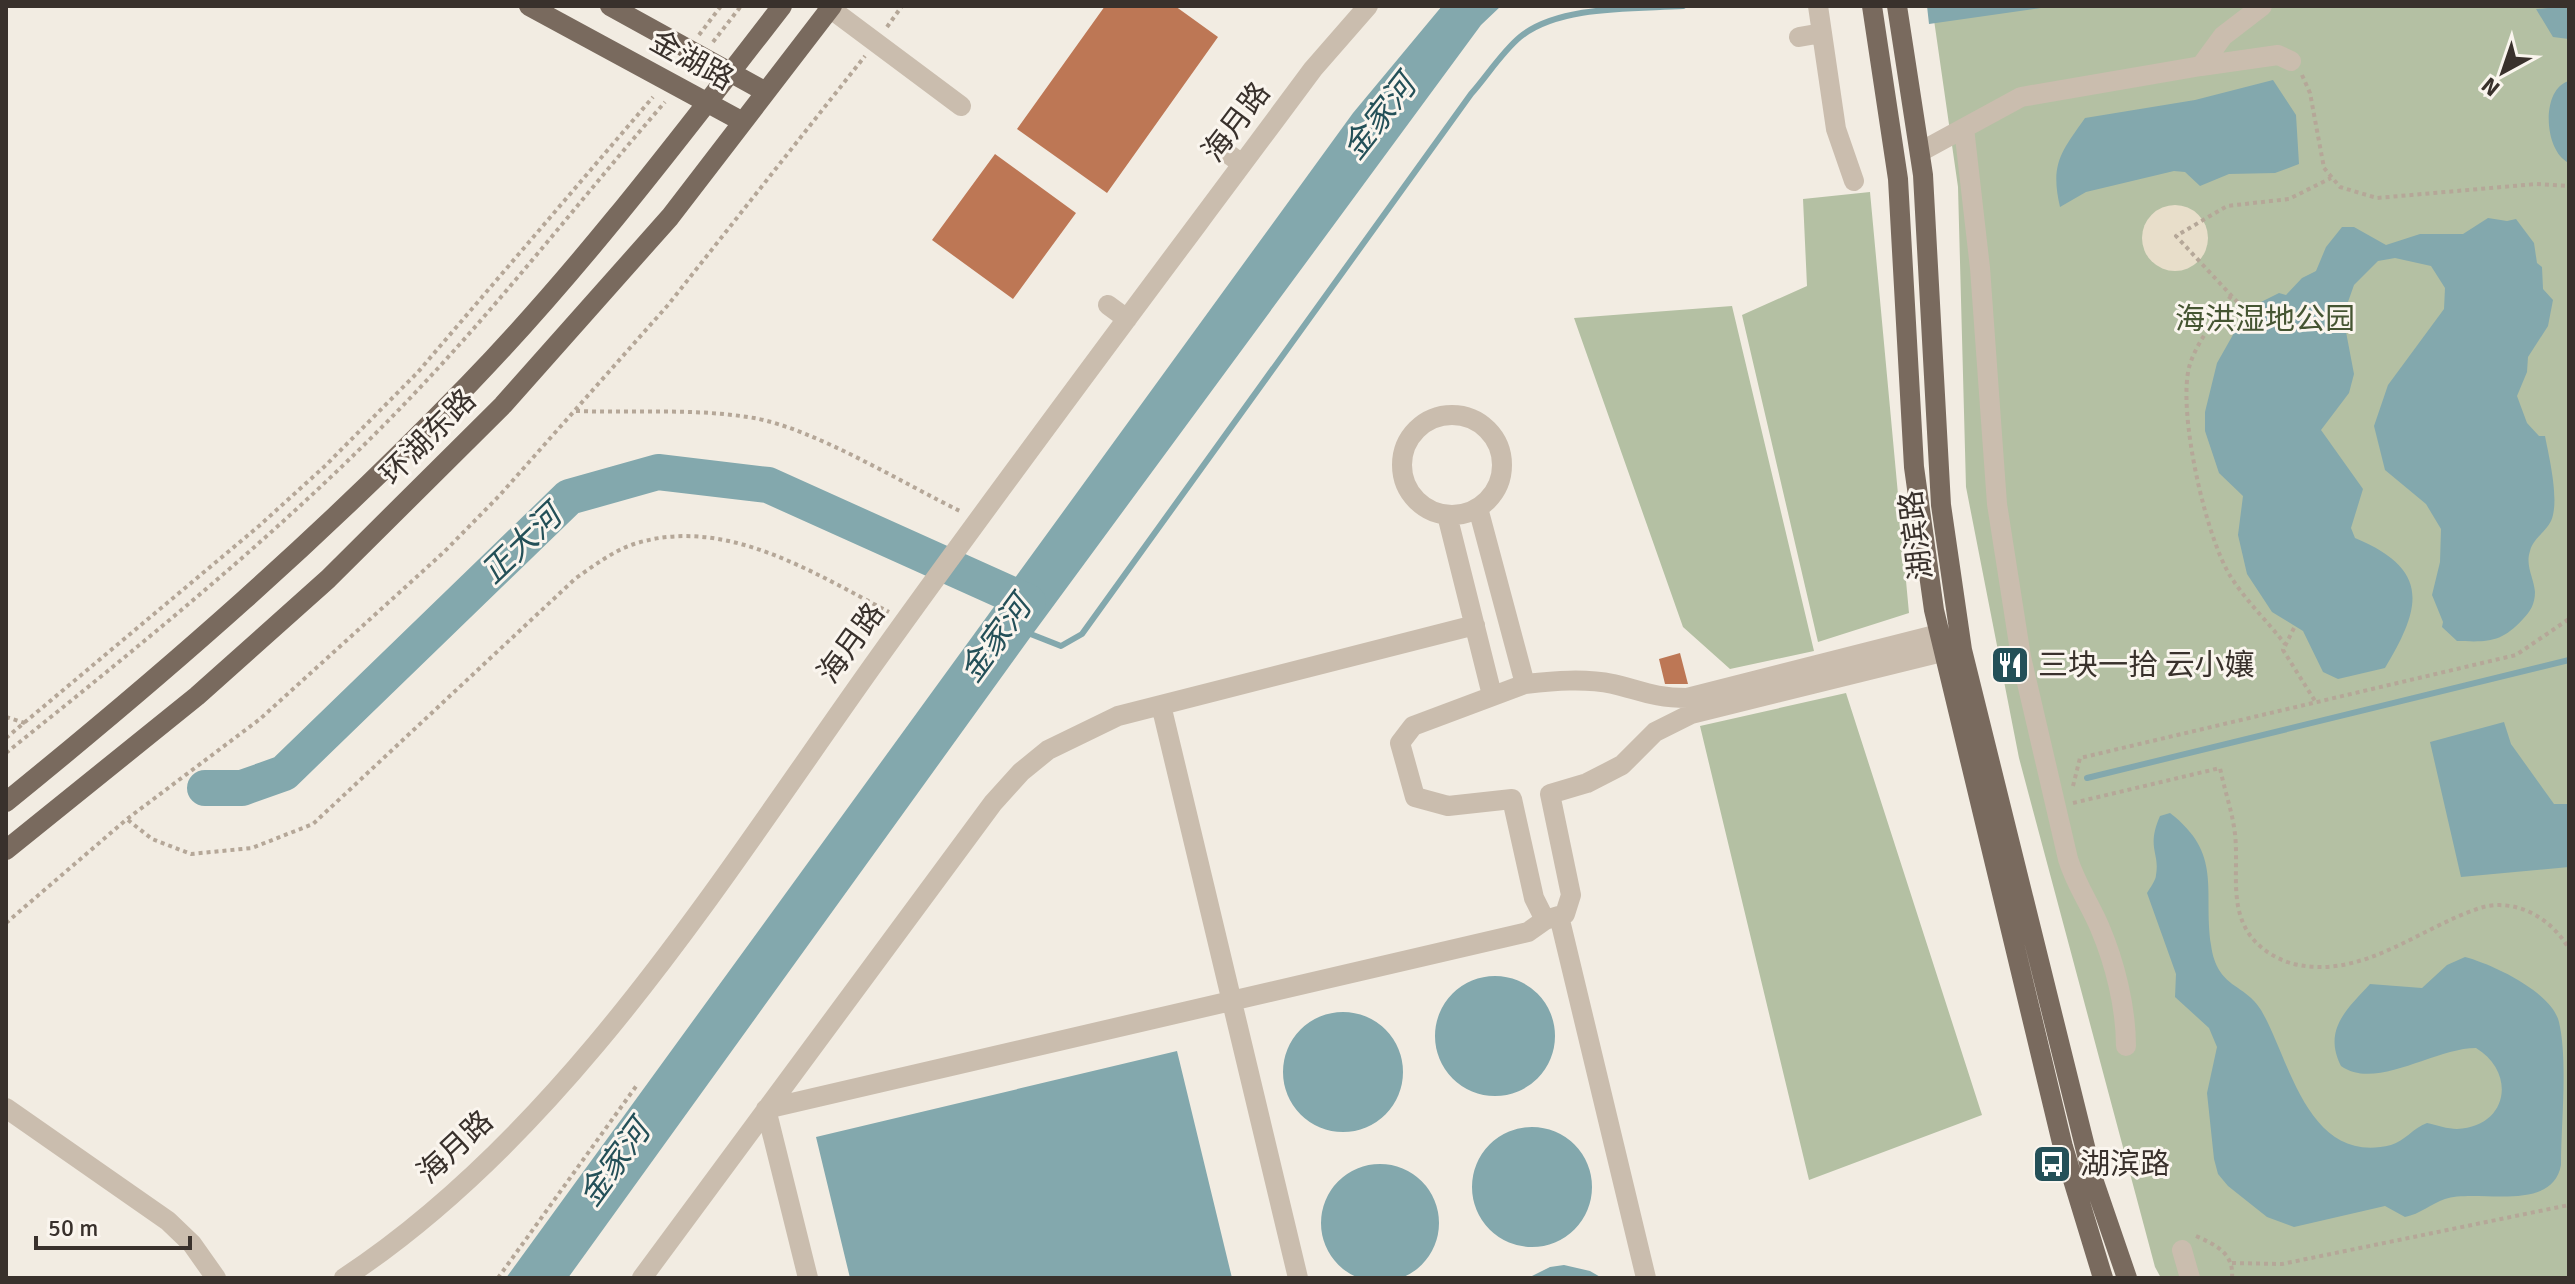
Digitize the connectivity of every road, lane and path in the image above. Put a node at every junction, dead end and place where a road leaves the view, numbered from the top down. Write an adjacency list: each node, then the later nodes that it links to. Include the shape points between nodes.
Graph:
1 (529, 6): 20 (main road, 金湖路)
2 (610, 6): 16 (main road, 金湖路)
3 (721, 6): 16 (path)
4 (741, 6): 16 (path)
5 (782, 6): 19 (main road, 环湖东路)
6 (902, 6): 15 (path)
7 (1368, 6): 28 (street, 海月路)
8 (1818, 6): 13 (street)
9 (1872, 6): 44 (main road, 湖滨路, via 1898,179 1914,467)
10 (1897, 6): 27 (main road, 湖滨路)
11 (2262, 6): 18 (street, via 2223,36)
12 (830, 7): 15 (street); 21 (main road, 环湖东路)
13 (1822, 30): 14 (street); 30 (street, via 1836,129)
14 (1799, 37)
15 (876, 42): 23 (street); 36 (path, via 668,305)
16 (696, 52): 19 (main road, 金湖路)
17 (2291, 61): 18 (street, via 2278,55); 29 (path, via 2306,81 2324,168)
18 (2201, 66): 25 (street, via 2021,97)
19 (731, 72): 21 (main road, 金湖路); 22 (main road, 环湖东路)
20 (672, 84): 22 (main road, 金湖路); 51 (path, via 377,414 259,526); 53 (path, via 427,380 334,474)
21 (766, 92): 24 (main road, 环湖东路)
22 (707, 103): 24 (main road, 金湖路); 56 (main road, 环湖东路, via 633,198 471,383 297,555 168,670)
23 (961, 106)
24 (743, 122): 59 (main road, 环湖东路, via 670,217 503,405 328,579 197,696)
25 (1964, 128): 27 (street); 57 (street, via 1997,504 2021,657)
26 (1223, 150): 28 (street)
27 (1920, 152): 79 (main road, 湖滨路, via 1941,505 1962,650 2093,1179)
28 (1242, 164): 34 (street, 海月路)
29 (2331, 178): 31 (path, via 2340,187 2377,198 2536,184); 32 (path, via 2289,199 2227,206 2176,236)
30 (1854, 181)
31 (2569, 186)
32 (2231, 296): 35 (path); 45 (path, via 2190,363 2185,390 2198,482 2216,550 2231,578)
33 (1108, 305): 34 (street)
34 (1127, 319): 39 (street, 海月路)
35 (2254, 320)
36 (575, 411): 39 (path, via 703,412 757,419 799,432); 58 (path, via 421,573 260,719)
37 (1478, 508): 38 (street); 38 (street, via 1499,482 1499,449 1479,423 1447,415 1417,429 1403,457 1408,489 1418,501); 46 (street)
38 (1447, 515): 42 (street)
39 (978, 521): 41 (street, 海月路)
40 (2569, 619): 48 (path, via 2516,655)
41 (905, 620): 58 (path, via 753,547 683,535 634,544 576,578 313,824 252,848 191,854 152,839); 72 (street, 海月路, via 643,985 582,1060 470,1178)
42 (1475, 625): 47 (street); 49 (street)
43 (2294, 628): 45 (path)
44 (1940, 643): 46 (street, via 1687,698 1653,698 1565,680); 54 (street, via 1691,714 1655,732 1622,765); 78 (main road, 湖滨路, via 2063,1147)
45 (2285, 644): 48 (path, via 2289,664)
46 (1525, 684): 47 (street)
47 (1492, 695): 55 (street, via 1413,726 1400,743 1415,797 1448,806)
48 (2315, 701): 57 (path, via 2080,758)
49 (1161, 705): 63 (street); 67 (street, via 1082,732 1021,772)
50 (6, 717): 51 (path)
51 (25, 723): 52 (path)
52 (6, 738)
53 (6, 753)
54 (1550, 794): 55 (street); 60 (street, via 1571,895 1565,914)
55 (1512, 799): 60 (street, via 1534,898)
56 (6, 802)
57 (2064, 805): 62 (path, via 2220,768 2234,828 2239,914 2247,932 2280,960 2305,966 2370,957 2479,908 2505,905 2527,909 2545,921); 64 (street, via 2076,886 2108,949 2126,1023)
58 (127, 819): 61 (path)
59 (6, 850)
60 (1552, 918): 63 (street, via 1528,932); 77 (street)
61 (6, 923)
62 (2569, 949)
63 (1231, 1001): 67 (street); 76 (street)
64 (2126, 1046)
65 (637, 1085): 73 (path)
66 (6, 1108): 71 (street, via 168,1221)
67 (766, 1109): 74 (street); 75 (street)
68 (2569, 1205): 70 (path, via 2282,1264)
69 (2184, 1243): 70 (path, via 2210,1242); 80 (street)
70 (2232, 1263): 81 (path)
71 (216, 1278)
72 (344, 1278)
73 (498, 1278)
74 (642, 1278)
75 (808, 1278)
76 (1298, 1278)
77 (1646, 1278)
78 (2103, 1278)
79 (2127, 1278)
80 (2190, 1278)
81 (2232, 1278)

